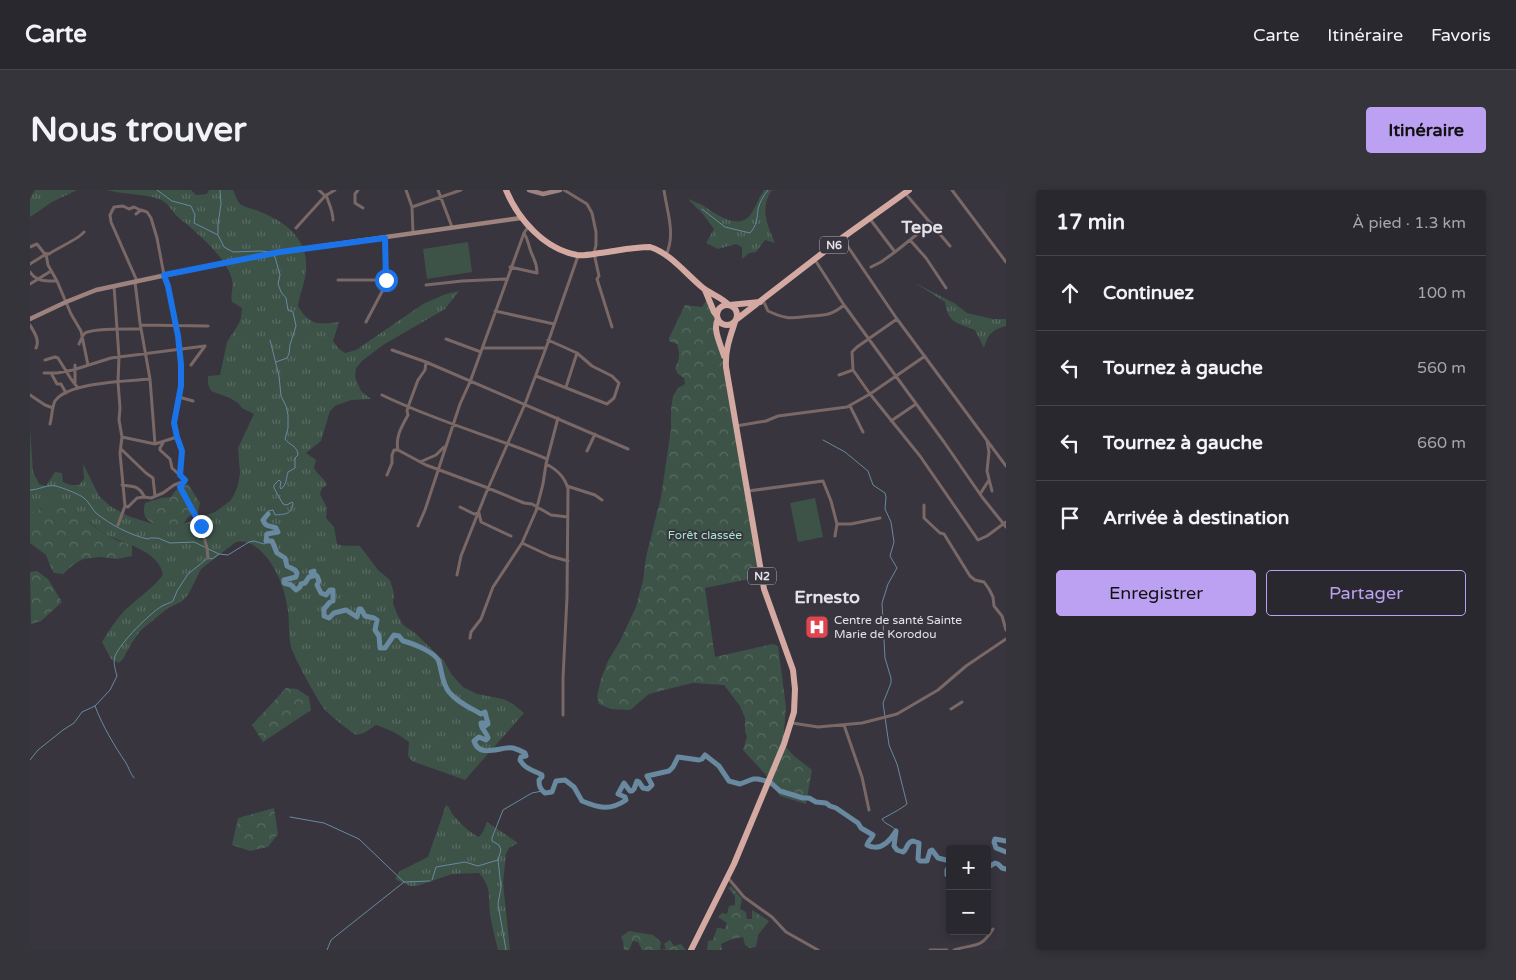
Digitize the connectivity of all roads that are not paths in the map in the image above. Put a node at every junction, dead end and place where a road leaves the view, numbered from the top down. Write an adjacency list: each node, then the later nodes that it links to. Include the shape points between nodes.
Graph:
1 (319, 190): 14 (street)
2 (335, 190): 14 (street)
3 (358, 190): 17 (street, via 354,203)
4 (406, 190): 16 (street)
5 (438, 190): 15 (street)
6 (461, 190): 15 (street)
7 (506, 190): 20 (highway, N2)
8 (530, 190): 9 (street, via 543,194)
9 (560, 190)
10 (564, 190): 37 (street, via 587,204 592,214 596,232)
11 (664, 190): 39 (street, via 671,242)
12 (952, 190): 41 (street)
13 (907, 192): 21 (highway, N6); 23 (street)
14 (325, 196): 22 (street); 25 (street)
15 (440, 197): 16 (street); 26 (street)
16 (412, 207): 28 (street)
17 (363, 208)
18 (141, 210): 19 (street); 47 (street, via 151,218); 53 (street, via 114,207 110,215)
19 (136, 214)
20 (521, 218): 24 (highway, N2); 26 (street)
21 (869, 218): 31 (highway, N6); 35 (street)
22 (334, 220)
23 (931, 223): 32 (street); 33 (street)
24 (528, 227): 29 (street); 38 (highway, N2, via 553,246)
25 (296, 228)
26 (452, 228): 28 (street)
27 (84, 232): 36 (street)
28 (413, 233): 30 (street)
29 (524, 233): 43 (street); 43 (street, via 537,263 537,273)
30 (385, 238): 47 (street, via 280,252); 51 (street)
31 (842, 238): 40 (highway, N6); 66 (street)
32 (910, 240): 35 (street); 57 (street)
33 (950, 246)
34 (30, 247): 36 (street, via 39,245)
35 (895, 252): 44 (street)
36 (46, 254): 42 (street); 45 (street)
37 (594, 254): 38 (highway, N2); 39 (highway, N2, via 650,247); 74 (street, via 597,279)
38 (578, 255): 69 (street)
39 (666, 256): 58 (highway, N2)
40 (815, 260): 59 (highway, N6); 62 (street)
41 (1006, 262)
42 (30, 264)
43 (510, 267): 49 (street)
44 (871, 267)
45 (51, 271): 48 (street); 52 (street)
46 (30, 272): 48 (street)
47 (164, 275): 53 (street); 73 (street)
48 (37, 279): 52 (street); 54 (street)
49 (506, 279): 55 (street); 63 (street)
50 (338, 280): 51 (street)
51 (386, 280): 68 (street)
52 (57, 281): 60 (street)
53 (136, 282): 56 (street); 72 (street)
54 (30, 284)
55 (426, 285)
56 (114, 286): 60 (street); 76 (street)
57 (946, 288)
58 (704, 289): 61 (highway, N2); 64 (highway, N2)
59 (762, 300): 61 (highway); 62 (street, via 768,311 792,319 825,316); 67 (highway, N6)
60 (66, 302): 65 (street); 75 (street)
61 (729, 305): 64 (highway, via 720,308); 67 (highway, via 736,310)
62 (844, 305): 80 (street)
63 (495, 311): 69 (street); 84 (street)
64 (717, 317): 67 (highway, via 721,324 727,326); 93 (highway, N2, via 716,327)
65 (30, 319)
66 (897, 319): 80 (street); 92 (street)
67 (736, 320): 93 (highway, N2)
68 (366, 322)
69 (554, 324): 81 (street)
70 (30, 325): 83 (street, via 37,340)
71 (208, 326): 73 (street)
72 (141, 327): 73 (street); 76 (street); 90 (street)
73 (175, 327): 86 (street)
74 (612, 327)
75 (79, 329): 77 (street); 78 (street)
76 (116, 330): 77 (street); 91 (street)
77 (88, 332): 78 (street)
78 (82, 338): 82 (street); 96 (street)
79 (446, 339): 88 (street)
80 (869, 339): 99 (street, via 852,352); 105 (street)
81 (548, 340): 85 (street); 89 (street)
82 (79, 344)
83 (36, 348)
84 (482, 348): 85 (street); 88 (street)
85 (546, 348): 104 (street)
86 (180, 350): 90 (street); 97 (street, via 205,346); 116 (street)
87 (392, 350): 95 (street)
88 (481, 352): 108 (street)
89 (576, 353): 110 (street); 110 (street, via 618,383 614,398 607,404)
90 (146, 354): 91 (street); 106 (street)
91 (118, 356): 96 (street); 107 (street)
92 (925, 356): 105 (street); 132 (street)
93 (725, 359): 127 (highway, N2)
94 (46, 360): 100 (street, via 58,358)
95 (426, 362): 108 (street); 121 (street)
96 (88, 365): 98 (street)
97 (191, 365)
98 (75, 368): 100 (street); 109 (street)
99 (853, 370): 103 (street); 113 (street)
100 (66, 371): 102 (street); 109 (street)
101 (44, 373): 102 (street)
102 (51, 373): 112 (street)
103 (839, 374)
104 (536, 376): 110 (street); 118 (street)
105 (896, 376): 113 (street); 119 (street)
106 (150, 379): 107 (street); 135 (street)
107 (118, 382): 111 (street); 131 (street)
108 (470, 382): 118 (street); 126 (street)
109 (75, 383): 111 (street)
110 (566, 387)
111 (78, 388): 112 (street)
112 (66, 393): 122 (street, via 55,401)
113 (870, 394): 120 (street); 124 (street)
114 (30, 395): 122 (street)
115 (382, 395): 121 (street)
116 (179, 397): 117 (street); 130 (street, via 174,423)
117 (193, 401)
118 (525, 404): 123 (street); 134 (street)
119 (916, 404): 124 (street); 154 (street)
120 (850, 406): 127 (street, via 778,416 766,422); 128 (street)
121 (408, 407): 126 (street); 139 (street, via 408,415 396,443)
122 (54, 408): 125 (street)
123 (558, 418): 129 (street); 141 (street)
124 (891, 421): 166 (street, via 920,456 978,540)
125 (50, 424)
126 (453, 425): 134 (street); 136 (street)
127 (736, 426): 152 (highway, N2)
128 (863, 432)
129 (595, 434): 138 (street); 140 (street)
130 (177, 437): 133 (street); 145 (street, via 182,451)
131 (122, 438): 135 (street); 137 (street)
132 (987, 440): 143 (street); 148 (street)
133 (164, 443): 135 (street); 145 (street, via 160,450)
134 (508, 443): 141 (street); 151 (street)
135 (154, 444)
136 (446, 444): 142 (street, via 436,455); 144 (street)
137 (120, 449): 149 (street); 155 (street, via 154,478)
138 (628, 449)
139 (398, 450): 142 (street); 146 (street, via 394,450)
140 (587, 451)
141 (546, 461): 150 (street, via 564,478); 161 (street)
142 (420, 462): 144 (street)
143 (1006, 466)
144 (438, 469): 151 (street); 168 (street)
145 (180, 475): 147 (street)
146 (387, 475)
147 (185, 480): 155 (street); 172 (street, via 180,487 201,526)
148 (989, 480): 153 (street); 154 (street)
149 (122, 485): 156 (street, via 135,486); 159 (street)
150 (567, 486): 157 (street); 163 (street)
151 (488, 488): 161 (street); 162 (street)
152 (747, 491): 165 (street, via 823,481); 181 (highway, N2, via 764,588 793,670 795,700)
153 (992, 491)
154 (980, 494): 166 (street)
155 (155, 496): 156 (street)
156 (144, 497): 159 (street)
157 (602, 500)
158 (924, 505): 175 (street, via 924,518 944,534 970,576 984,582 989,589)
159 (125, 506): 167 (street)
160 (460, 507): 162 (street)
161 (537, 507): 163 (street, via 552,515); 171 (street)
162 (479, 513): 169 (street, via 481,522); 174 (street, via 461,556)
163 (568, 517): 173 (street)
164 (880, 518): 165 (street)
165 (837, 524): 170 (street)
166 (1005, 524)
167 (118, 525)
168 (418, 526)
169 (511, 536)
170 (835, 536)
171 (522, 543): 173 (street); 176 (street, via 493,587)
172 (208, 558)
173 (568, 561): 180 (street)
174 (457, 575)
175 (1006, 630)
176 (470, 638)
177 (1006, 639): 182 (street, via 938,690 897,714 872,722)
178 (962, 702): 179 (street)
179 (951, 709)
180 (563, 714)
181 (791, 723): 182 (street, via 818,727); 184 (highway, N2)
182 (844, 725): 183 (street, via 862,777)
183 (869, 810)
184 (727, 877): 186 (highway, N2); 187 (street, via 744,897 772,917 786,932)
185 (993, 929): 190 (street, via 980,945)
186 (691, 950)
187 (818, 950)
188 (930, 950): 189 (street)
189 (947, 950)
190 (954, 950)

